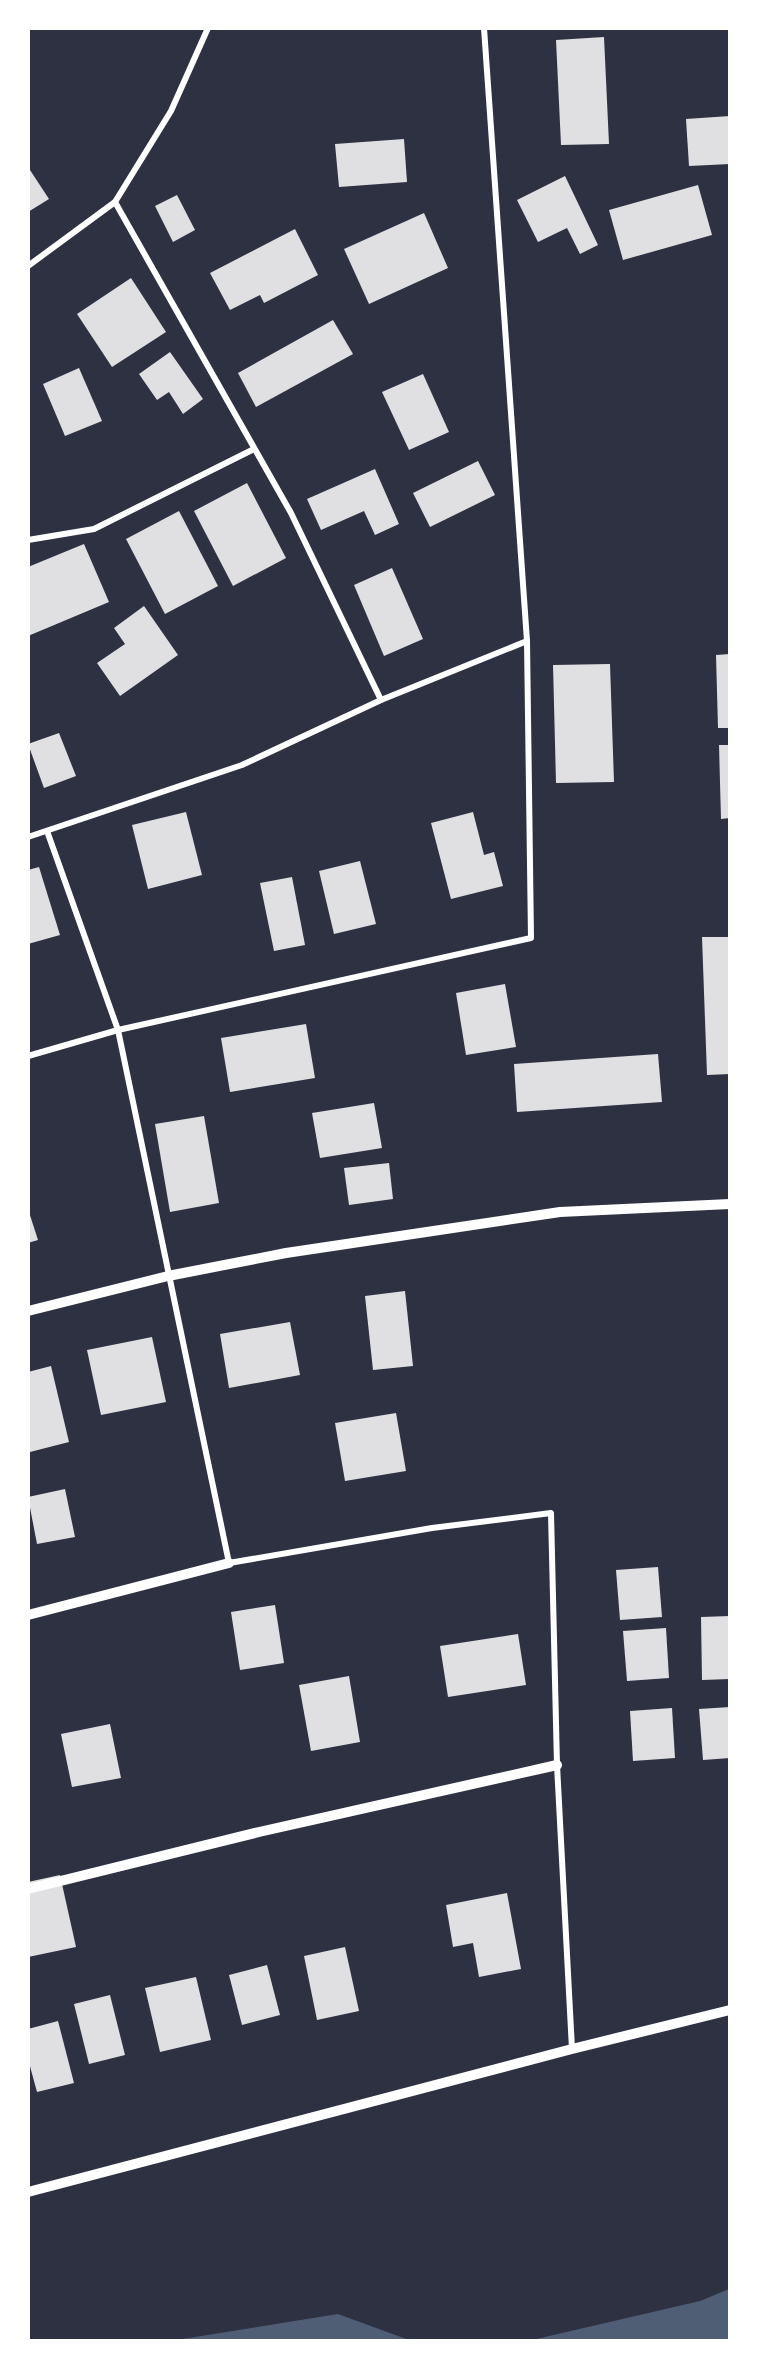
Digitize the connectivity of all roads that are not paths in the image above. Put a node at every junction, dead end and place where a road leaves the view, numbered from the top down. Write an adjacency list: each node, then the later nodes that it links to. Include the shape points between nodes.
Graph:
1 (208, 28): 3 (street, via 171,111)
2 (484, 28): 7 (street)
3 (115, 202): 4 (street); 5 (street)
4 (28, 266)
5 (254, 449): 6 (street, via 94,529); 8 (street, via 291,513)
6 (28, 540)
7 (527, 641): 8 (street); 11 (street, via 531,938)
8 (381, 700): 9 (street, via 242,765)
9 (47, 831): 10 (street); 11 (street)
10 (28, 837)
11 (118, 1029): 12 (street); 14 (street)
12 (28, 1056)
13 (729, 1204): 14 (street, via 560,1212 286,1253)
14 (168, 1276): 15 (street); 16 (street)
15 (28, 1311)
16 (229, 1563): 17 (street); 18 (street, via 432,1528 551,1513)
17 (28, 1615)
18 (557, 1765): 19 (street, via 270,1829); 21 (street)
19 (28, 1889)
20 (729, 2010): 21 (street)
21 (572, 2049): 22 (street)
22 (28, 2192)

